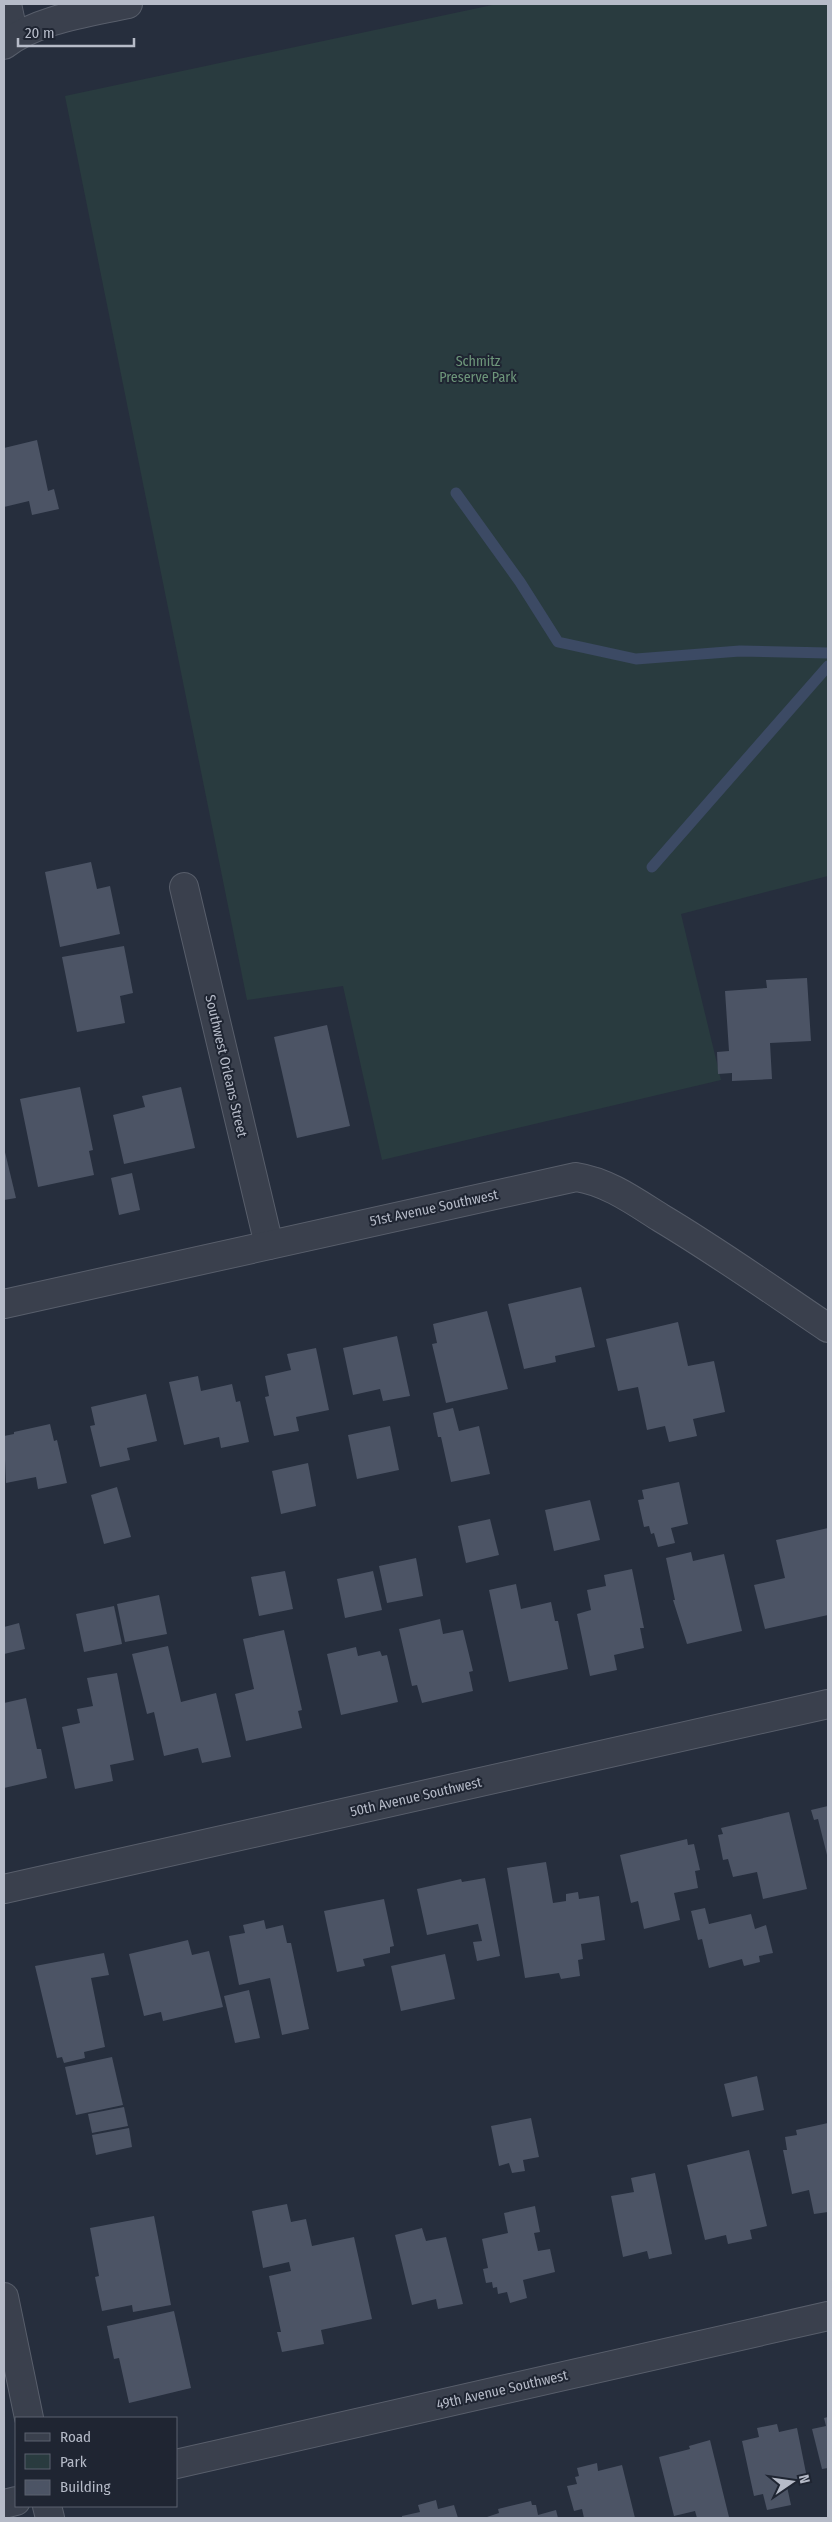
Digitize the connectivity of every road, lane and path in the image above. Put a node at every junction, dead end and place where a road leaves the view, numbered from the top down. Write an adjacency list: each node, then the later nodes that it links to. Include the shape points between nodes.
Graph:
1 (7, 4): 3 (street)
2 (128, 4): 3 (street, via 62,18)
3 (9, 41)
4 (184, 887): 5 (street, Southwest Orleans Street)
5 (269, 1245): 6 (street, 51st Avenue Southwest); 7 (street, 51st Avenue Southwest, via 576,1177 595,1180 696,1239)
6 (4, 1304)
7 (828, 1328)
8 (828, 1704): 9 (street, 50th Avenue Southwest)
9 (4, 1889)
10 (4, 2297): 12 (street)
11 (828, 2316): 13 (street, 49th Avenue Southwest)
12 (29, 2417)
13 (178, 2464)

